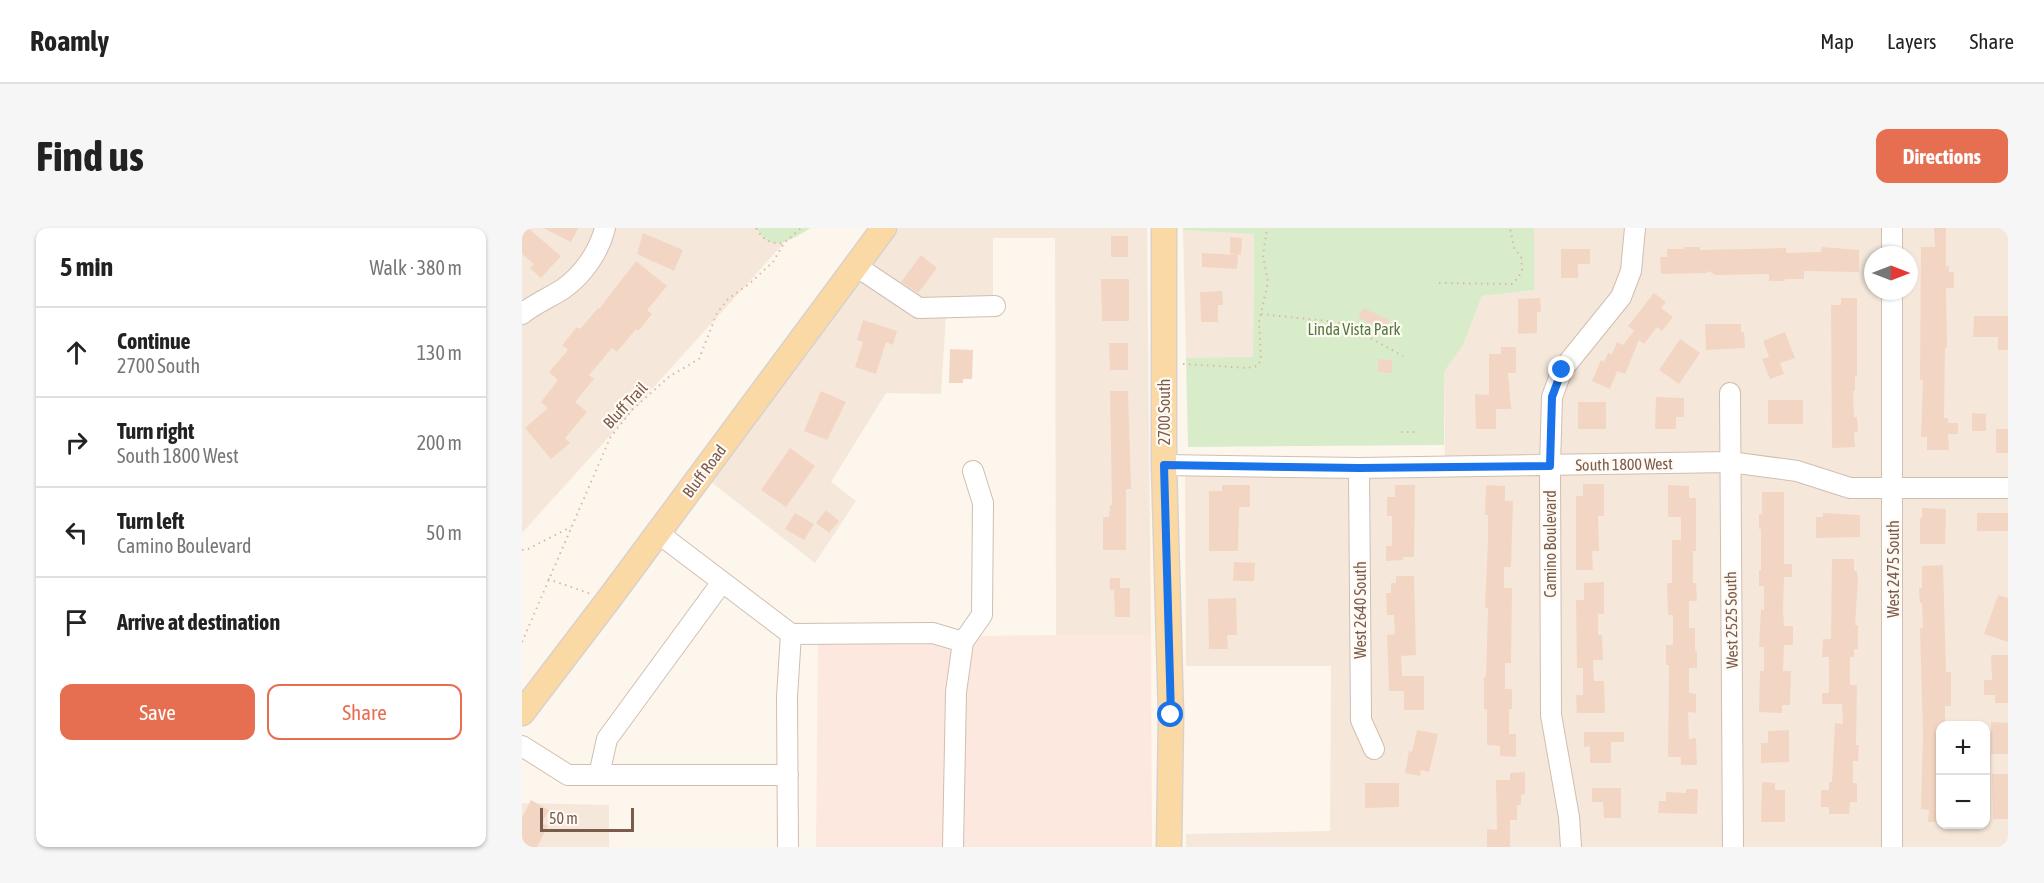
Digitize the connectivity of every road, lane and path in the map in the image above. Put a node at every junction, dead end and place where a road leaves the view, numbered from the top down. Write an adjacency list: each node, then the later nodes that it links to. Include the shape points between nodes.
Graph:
1 (605, 228): 16 (street, via 581,274)
2 (756, 228): 10 (path, via 766,240)
3 (801, 228): 10 (path, Bluff Trail)
4 (884, 228): 12 (main road, Bluff Road)
5 (1164, 228): 24 (main road, 2700 South)
6 (1267, 228): 17 (path, via 1263,256 1268,282)
7 (1510, 228): 13 (path, via 1522,270 1512,284)
8 (1635, 228): 25 (street, Camino Boulevard, via 1631,271 1622,297 1562,370 1552,397)
9 (1892, 228): 11 (street)
10 (784, 243): 30 (path, Bluff Trail, via 773,262 717,313 699,359 670,376 632,410 610,438)
11 (1892, 246)
12 (856, 266): 15 (street, via 919,308); 31 (main road, Bluff Road)
13 (1439, 283)
14 (1892, 300): 29 (street, West 2475 South)
15 (995, 306)
16 (522, 314)
17 (1261, 314): 18 (path, via 1337,322); 19 (path, via 1262,360 1257,366)
18 (1403, 356)
19 (1183, 364)
20 (1730, 393): 23 (street, West 2525 South)
21 (1401, 432): 22 (path)
22 (1418, 432)
23 (1730, 462): 25 (street, South 1800 West); 29 (street, South 1800 West, via 1797,471 1850,488); 48 (street, West 2525 South)
24 (1164, 465): 26 (street, South 1800 West); 46 (main road, 2700 South, via 1171,715)
25 (1550, 466): 26 (street, South 1800 West); 47 (street, Camino Boulevard, via 1551,715)
26 (1359, 468): 41 (street, West 2640 South, via 1361,720)
27 (973, 471): 38 (street, via 983,503 982,615)
28 (2008, 488): 29 (street, South 1800 West)
29 (1893, 489): 49 (street, West 2475 South)
30 (571, 527): 32 (path); 33 (path, Bluff Trail)
31 (658, 533): 34 (street); 35 (main road, Bluff Road)
32 (522, 550)
33 (548, 579): 35 (path); 37 (path, Bluff Trail)
34 (722, 582): 36 (street); 42 (street, via 607,739)
35 (609, 599): 39 (main road, Bluff Road)
36 (790, 633): 38 (street, via 933,633); 43 (street)
37 (522, 642)
38 (963, 642): 45 (street, via 956,692)
39 (522, 713)
40 (522, 746): 42 (street, via 568,775)
41 (1374, 749)
42 (599, 775): 43 (street)
43 (788, 775): 44 (street)
44 (789, 847)
45 (953, 847)
46 (1169, 847)
47 (1571, 847)
48 (1733, 847)
49 (1892, 847)

